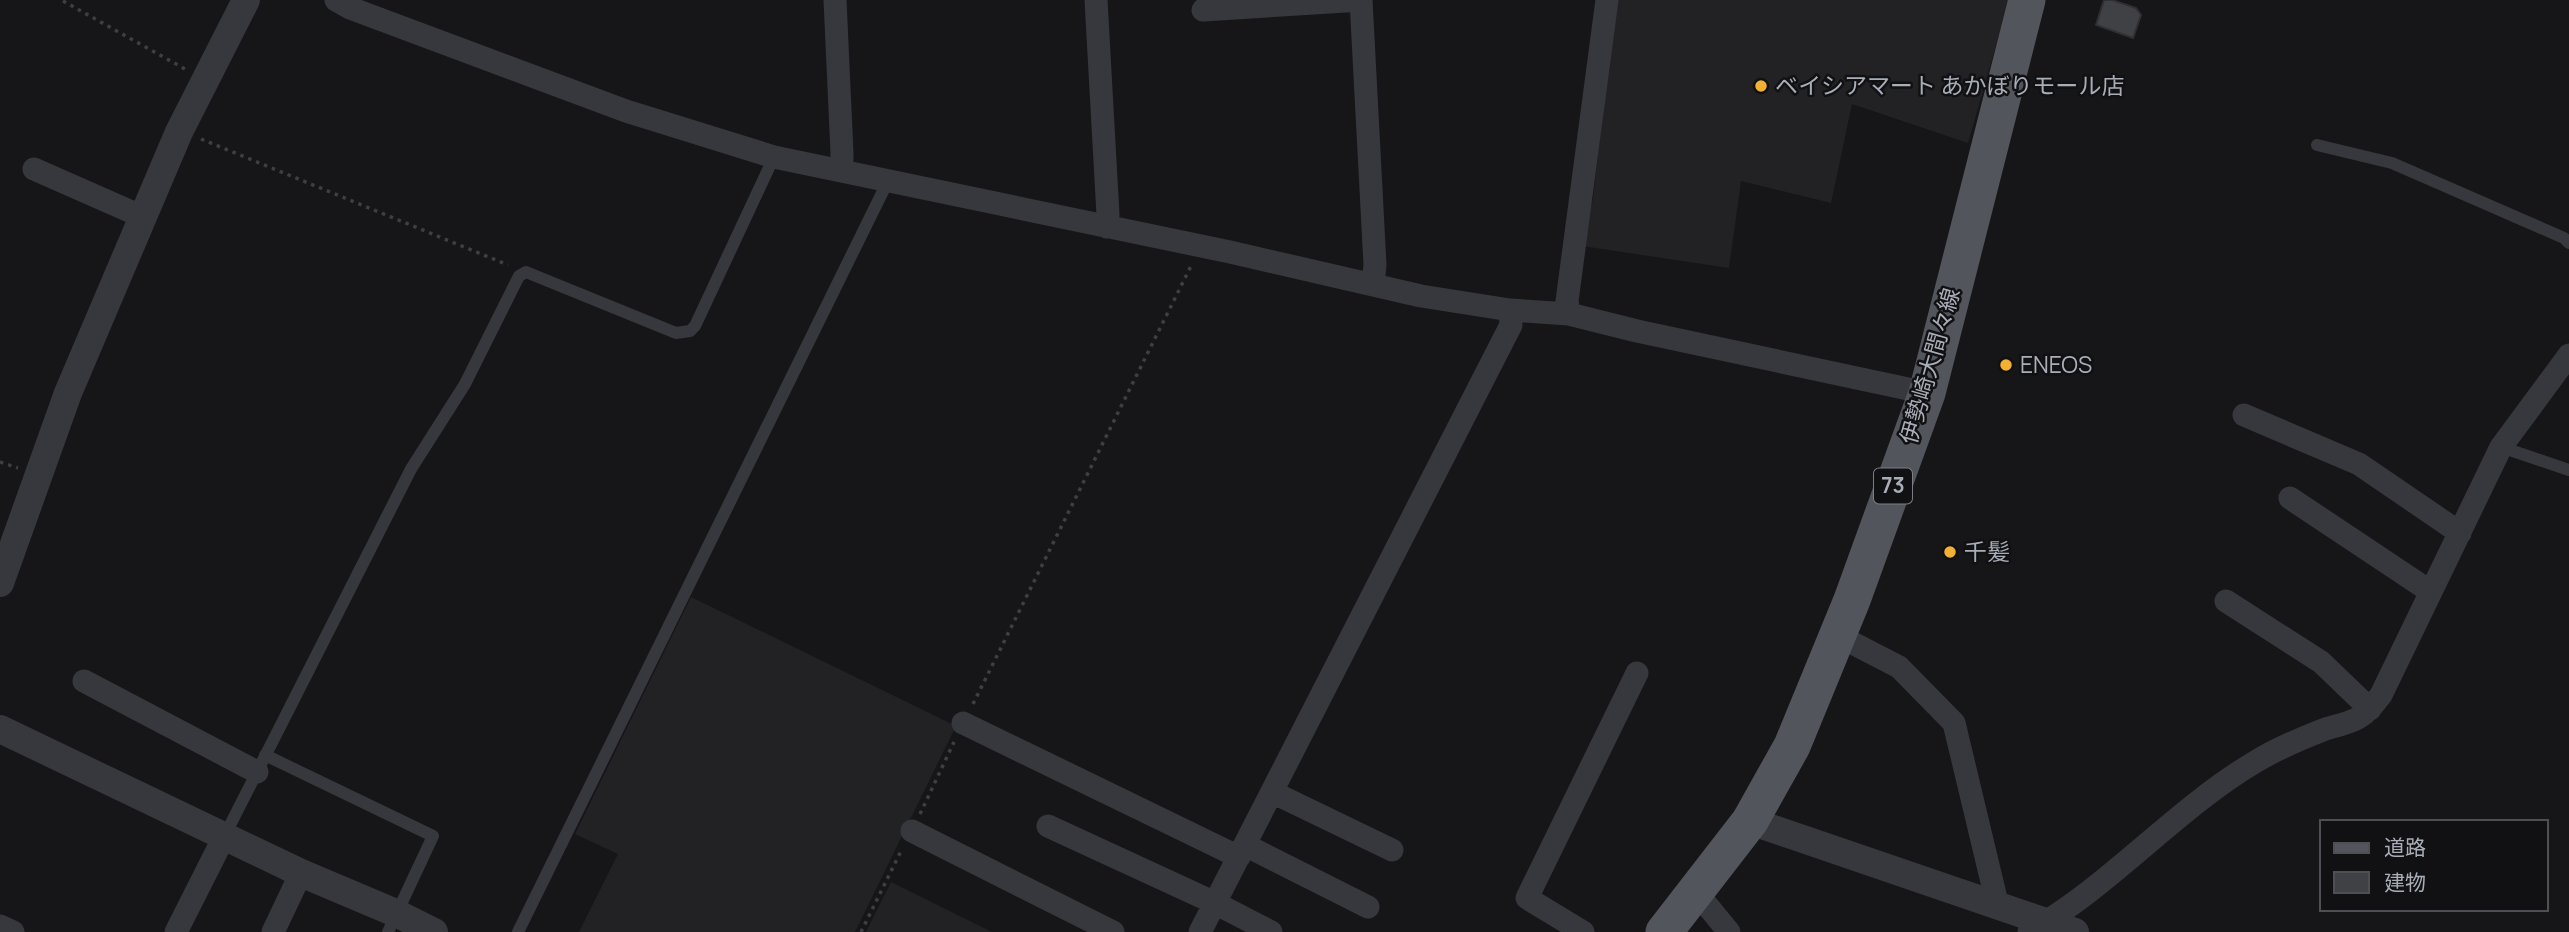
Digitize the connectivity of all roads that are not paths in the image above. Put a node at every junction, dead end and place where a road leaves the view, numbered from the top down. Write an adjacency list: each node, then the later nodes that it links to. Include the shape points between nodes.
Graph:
1 (246, 0): 14 (street, via 179,132)
2 (336, 0): 10 (street, via 626,111)
3 (835, 0): 12 (street, via 842,153)
4 (1096, 0): 15 (street)
5 (1361, 0): 8 (street); 17 (street)
6 (1607, 0): 19 (street, via 1567,301)
7 (2027, 0): 21 (main road, 伊勢崎大間々線 / 73)
8 (1203, 10)
9 (2317, 145): 16 (lane, via 2392,163)
10 (774, 157): 12 (street); 36 (lane, via 690,331 676,333 526,272 519,276 465,384 411,469)
11 (34, 169): 14 (street)
12 (837, 170): 13 (street)
13 (888, 181): 15 (street); 56 (lane)
14 (143, 217): 27 (street, via 68,393)
15 (1107, 227): 17 (street)
16 (2569, 243)
17 (1373, 284): 18 (street)
18 (1510, 310): 19 (street); 37 (street, via 1511,325)
19 (1569, 314): 21 (street)
20 (2569, 355): 23 (street)
21 (1927, 393): 30 (main road, 伊勢崎大間々線 / 73)
22 (2244, 415): 26 (street, via 2359,464)
23 (2501, 447): 24 (lane); 26 (street)
24 (2569, 470)
25 (2290, 498): 28 (street)
26 (2460, 533): 28 (street)
27 (0, 583)
28 (2431, 592): 33 (street)
29 (2226, 601): 33 (street, via 2321,662)
30 (1837, 635): 38 (main road, 伊勢崎大間々線 / 73, via 1792,746); 48 (street, via 1899,667 1954,723)
31 (1637, 673): 60 (street, via 1527,898)
32 (84, 681): 36 (street)
33 (2370, 709): 51 (street, via 2239,772 2189,807 2105,880)
34 (964, 723): 43 (street)
35 (0, 729): 41 (street)
36 (261, 764): 41 (lane); 49 (lane, via 433,836)
37 (1272, 792): 42 (street); 43 (street)
38 (1750, 821): 45 (main road, 伊勢崎大間々線 / 73); 48 (street)
39 (1048, 826): 46 (street)
40 (912, 831): 57 (street)
41 (225, 835): 44 (street); 53 (street)
42 (1392, 850)
43 (1242, 851): 46 (street); 47 (street)
44 (301, 873): 49 (street); 54 (street)
45 (1697, 892): 61 (main road, 伊勢崎大間々線 / 73); 62 (street)
46 (1215, 903): 58 (street); 59 (street)
47 (1368, 906)
48 (1998, 907): 51 (street)
49 (393, 923): 55 (street)
50 (0, 926): 52 (street)
51 (2037, 927): 63 (street)
52 (13, 932)
53 (176, 932)
54 (273, 932)
55 (435, 932)
56 (518, 932)
57 (1113, 932)
58 (1200, 932)
59 (1271, 932)
60 (1583, 932)
61 (1664, 932)
62 (1730, 932)
63 (2075, 932)

